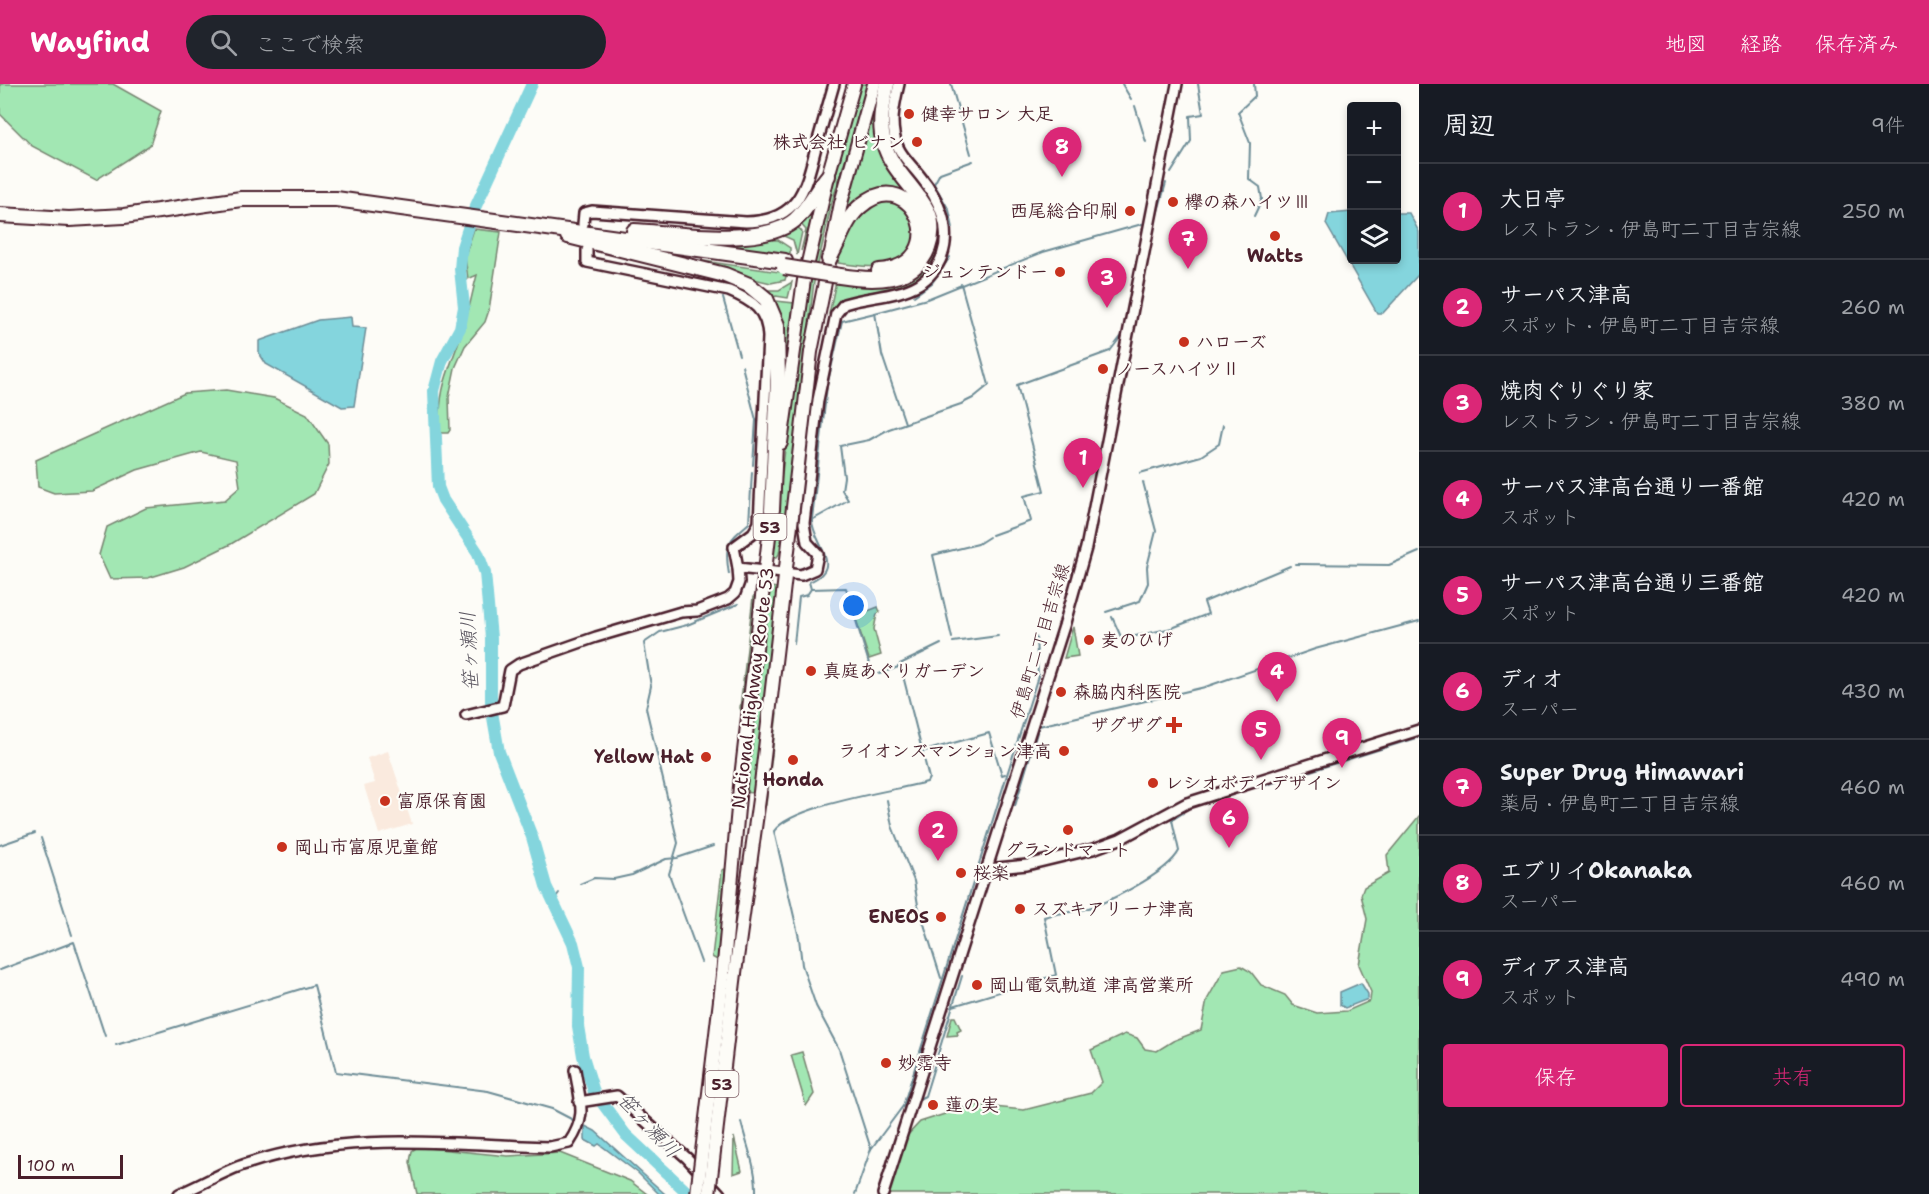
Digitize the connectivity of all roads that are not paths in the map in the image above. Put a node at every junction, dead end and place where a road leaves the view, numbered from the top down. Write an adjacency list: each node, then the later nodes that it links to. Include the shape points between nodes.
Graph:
1 (834, 84): 11 (street, via 808,180 801,195 780,216 765,222 746,222 592,212 584,213)
2 (854, 84): 7 (highway, National Highway Route 53 / 53)
3 (874, 84): 14 (highway, National Highway Route 53 / 53)
4 (887, 84): 15 (highway, via 881,111 884,143 894,165 929,215 930,242 919,262 901,275 872,280)
5 (899, 84): 19 (street, via 892,111 893,132 898,148 941,210 945,249 940,263 920,284 844,303 836,314 818,400 804,523 804,536 818,554 818,562 809,573)
6 (1177, 84): 22 (street, 伊島町二丁目吉宗線, via 1086,548)
7 (828, 176): 12 (highway, via 804,212 771,232 729,235); 16 (highway, National Highway Route 53 / 53, via 800,304)
8 (379, 207): 9 (highway, via 336,199 262,199 69,219); 10 (highway, via 242,205 121,223); 12 (highway)
9 (0, 215)
10 (0, 221)
11 (583, 224)
12 (559, 231): 15 (highway); 16 (highway, via 725,275 749,285 766,299 777,325 779,352)
13 (587, 250): 17 (street, via 587,262 729,291 749,299 764,316 768,337 759,523 753,533 734,547)
14 (829, 259): 15 (highway, via 853,214 870,200 889,195 914,208 922,230 919,247 906,261 885,270); 19 (highway, National Highway Route 53 / 53, via 812,352)
15 (840, 272)
16 (772, 510): 18 (highway, National Highway Route 53 / 53)
17 (738, 568): 18 (street); 20 (street, via 739,582 728,599 519,664 510,670 503,706)
18 (766, 571): 19 (street); 23 (highway, National Highway Route 53 / 53, via 740,786)
19 (785, 574): 23 (highway, National Highway Route 53 / 53, via 760,792)
20 (466, 715)
21 (1419, 730): 22 (street, via 1187,803 1093,849 1027,865)
22 (987, 869): 30 (street, 伊島町二丁目吉宗線)
23 (729, 974): 27 (highway, National Highway Route 53 / 53, bridge); 28 (highway, National Highway Route 53 / 53, bridge)
24 (575, 1070): 25 (street)
25 (582, 1101): 26 (street, via 581,1124 569,1143 550,1147 418,1140 328,1144 246,1163); 29 (street, via 618,1096 687,1158)
26 (179, 1194)
27 (697, 1194)
28 (709, 1194)
29 (720, 1194)
30 (883, 1194)

